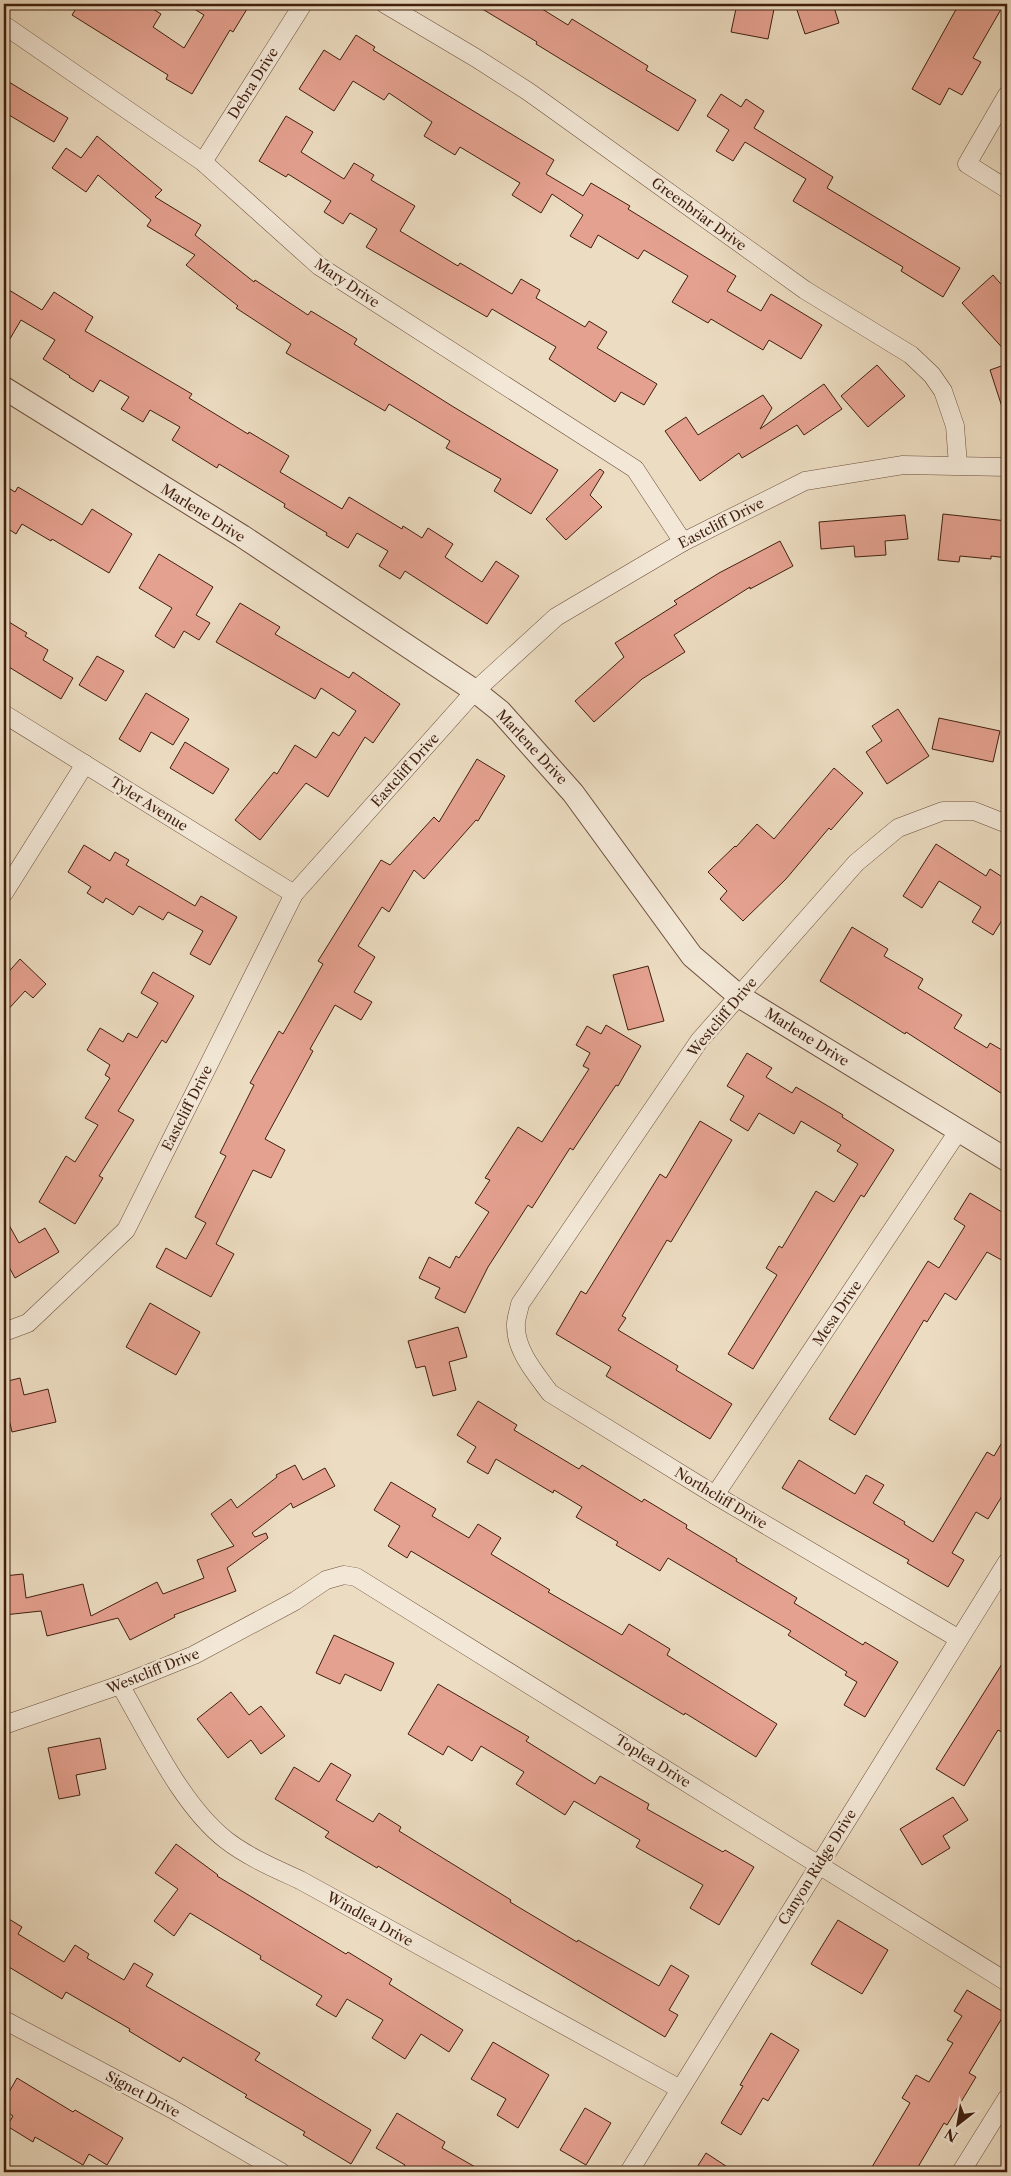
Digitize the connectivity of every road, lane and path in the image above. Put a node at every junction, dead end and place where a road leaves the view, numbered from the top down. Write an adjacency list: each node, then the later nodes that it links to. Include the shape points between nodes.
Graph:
1 (303, 4): 5 (street, Debra Drive)
2 (385, 4): 8 (street, Greenbriar Drive, via 529,92 805,290 910,356 932,375 943,391 955,426)
3 (4, 25): 5 (street, Mary Drive)
4 (1007, 96): 6 (street, via 967,164)
5 (203, 162): 10 (street, Mary Drive, via 319,266 635,468)
6 (1007, 189)
7 (4, 388): 11 (street, Marlene Drive, via 242,536)
8 (958, 465): 9 (street, Eastcliff Drive); 10 (street, Eastcliff Drive, via 903,465 805,481)
9 (1007, 467)
10 (683, 542): 11 (street, Eastcliff Drive, via 556,617)
11 (475, 691): 16 (street, Eastcliff Drive); 17 (street, Marlene Drive, via 500,711 574,792 692,956)
12 (4, 714): 13 (street, Tyler Avenue)
13 (85, 764): 15 (street); 16 (street, Tyler Avenue)
14 (1007, 824): 17 (street, Westcliff Drive, via 974,811 943,811 898,828 856,863)
15 (4, 892)
16 (294, 894): 21 (street, Eastcliff Drive, via 126,1230 28,1323)
17 (739, 996): 18 (street, Marlene Drive); 20 (street, Westcliff Drive, via 699,1041 520,1304)
18 (959, 1130): 19 (street, Marlene Drive); 22 (street, Mesa Drive)
19 (1007, 1160)
20 (515, 1326): 22 (street, Northcliff Drive, via 518,1342 550,1393)
21 (4, 1332)
22 (715, 1495): 25 (street, Northcliff Drive)
23 (1007, 1562): 25 (street, Canyon Ridge Drive)
24 (295, 1601): 26 (street, Westcliff Drive, via 194,1655); 28 (street, Toplea Drive, via 326,1580 344,1575 356,1577)
25 (959, 1639): 28 (street, Canyon Ridge Drive)
26 (120, 1685): 27 (street, Westcliff Drive); 31 (street, Windlea Drive, via 188,1801 224,1838 251,1857 300,1880)
27 (4, 1725)
28 (819, 1865): 29 (street, Toplea Drive); 31 (street, Canyon Ridge Drive)
29 (1007, 1982)
30 (4, 2020): 33 (street, Signet Drive, via 172,2109)
31 (680, 2089): 34 (street, Canyon Ridge Drive)
32 (1007, 2098): 35 (street)
33 (281, 2172)
34 (629, 2172)
35 (961, 2172)

